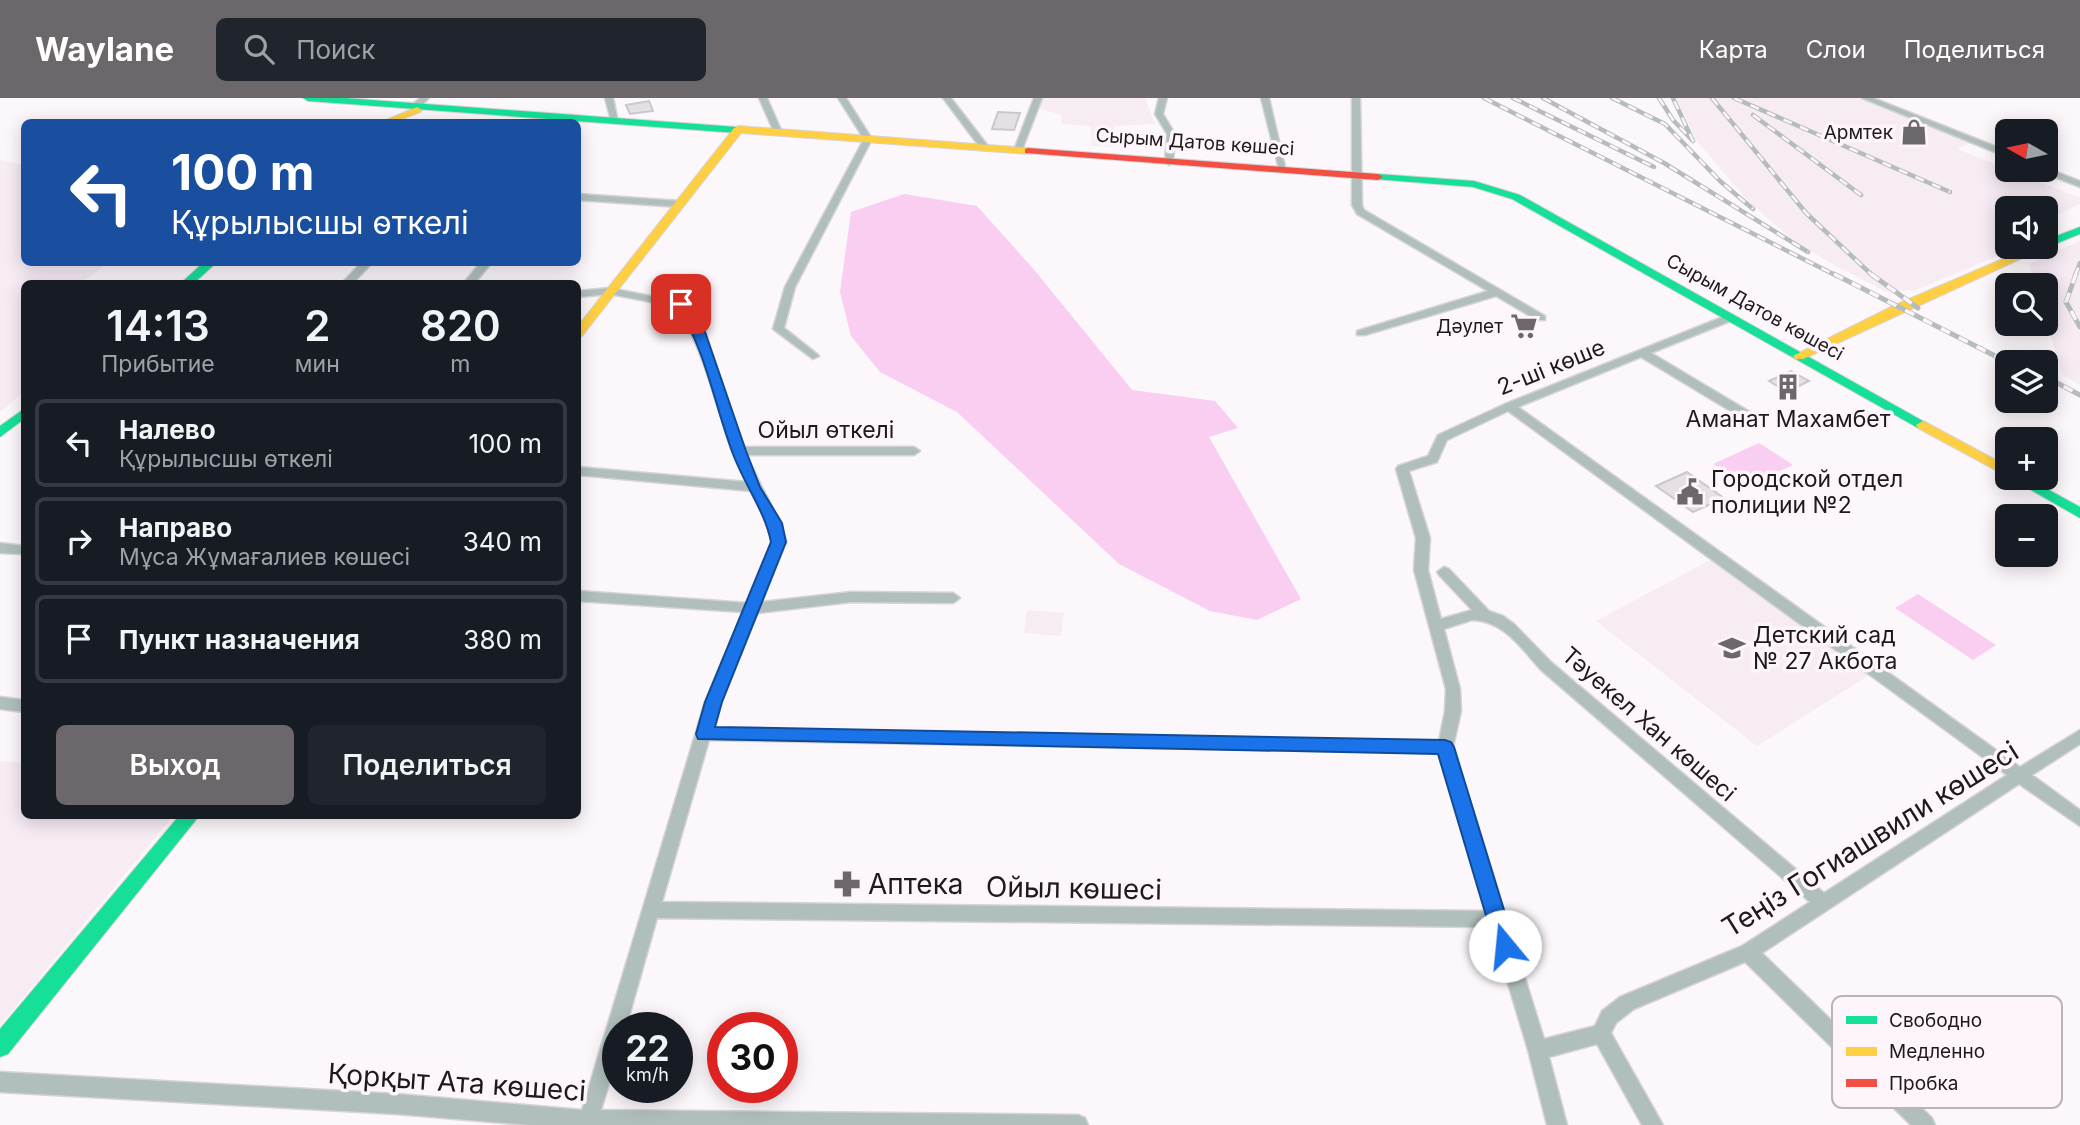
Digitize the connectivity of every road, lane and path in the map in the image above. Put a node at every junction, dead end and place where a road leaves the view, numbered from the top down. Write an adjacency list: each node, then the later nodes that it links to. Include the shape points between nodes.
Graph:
1 (308, 98): 11 (main road, Сырым Датов көшесі)
2 (609, 98): 17 (street)
3 (763, 98): 19 (street)
4 (842, 98): 20 (street)
5 (947, 98): 21 (street)
6 (1038, 98): 22 (street)
7 (1163, 98): 24 (street, via 1159,114 1171,134)
8 (1265, 98): 25 (street)
9 (1356, 98): 26 (street)
10 (1866, 98): 23 (street)
11 (352, 101): 12 (main road, Сырым Датов көшесі); 14 (main road, via 356,106 386,110)
12 (416, 103): 13 (main road, Сырым Датов көшесі); 15 (main road)
13 (463, 109): 16 (main road, via 411,110); 17 (main road, Сырым Датов көшесі)
14 (385, 119)
15 (388, 119)
16 (390, 119)
17 (615, 120): 18 (main road, Сырым Датов көшесі)
18 (739, 130): 19 (main road, Сырым Датов көшесі); 30 (main road)
19 (778, 132): 20 (main road, Сырым Датов көшесі)
20 (868, 139): 21 (main road, Сырым Датов көшесі); 50 (street, via 790,287 778,329)
21 (985, 148): 22 (main road, Сырым Датов көшесі)
22 (1018, 150): 24 (main road, Сырым Датов көшесі)
23 (1995, 150)
24 (1169, 162): 25 (main road, Сырым Датов көшесі)
25 (1283, 169): 26 (main road, Сырым Датов көшесі)
26 (1358, 174): 41 (street, via 1360,212); 43 (main road, Сырым Датов көшесі, via 1459,181 1516,197)
27 (2058, 175): 28 (street)
28 (2080, 184)
29 (581, 197): 30 (street)
30 (680, 204): 40 (main road)
31 (2080, 230): 32 (main road)
32 (2058, 239)
33 (2012, 259): 48 (main road)
34 (207, 266): 37 (main road)
35 (364, 266): 38 (street)
36 (484, 266): 39 (street)
37 (191, 280)
38 (350, 280)
39 (471, 280)
40 (610, 291): 42 (street); 45 (main road); 57 (street, via 681,304 698,329)
41 (1497, 292): 44 (street); 47 (street)
42 (581, 294)
43 (1729, 317): 46 (main road, Сырым Датов көшесі); 49 (street, 2-ші көше)
44 (1541, 318)
45 (581, 329)
46 (1749, 329): 48 (main road, via 1789,339); 51 (main road, Сырым Датов көшесі)
47 (1361, 333)
48 (1832, 341): 51 (main road); 52 (main road, via 1832,363)
49 (1642, 352): 53 (street, 2-ші көше); 55 (street)
50 (813, 356)
51 (1799, 356): 52 (main road, Сырым Датов көшесі)
52 (1849, 383): 59 (main road, Сырым Датов көшесі)
53 (1508, 406): 71 (street, 2-ші көше, via 1442,438 1433,459 1402,469 1423,538 1420,570); 77 (street)
54 (21, 415): 56 (main road)
55 (1756, 421)
56 (0, 432)
57 (739, 451): 58 (street, Ойыл өткелі); 61 (street)
58 (914, 451)
59 (1995, 465)
60 (581, 471): 61 (street)
61 (753, 487): 69 (street, via 775,523 779,542)
62 (2039, 490): 63 (main road)
63 (2080, 513)
64 (0, 548): 65 (street)
65 (21, 550)
66 (1444, 572): 70 (street, Тәуекел Хан көшесі)
67 (581, 596): 69 (street)
68 (953, 598): 69 (street, via 850,597)
69 (752, 608): 74 (street)
70 (1484, 614): 71 (street, via 1459,615); 80 (street, Тәуекел Хан көшесі, via 1513,629 1546,666)
71 (1435, 627): 76 (street, via 1452,689 1453,711)
72 (0, 703): 73 (street)
73 (21, 706)
74 (704, 734): 76 (street); 81 (street)
75 (2080, 736): 77 (street, Теңіз Гогиашвили көшесі)
76 (1445, 747): 82 (street)
77 (2018, 776): 79 (street); 80 (street, Теңіз Гогиашвили көшесі)
78 (188, 819): 86 (main road)
79 (2080, 819)
80 (1823, 903): 83 (street, Теңіз Гогиашвили көшесі)
81 (651, 910): 82 (street, Ойыл көшесі); 90 (street)
82 (1497, 919): 87 (street)
83 (1748, 952): 84 (street, Теңіз Гогиашвили көшесі, via 1627,1003 1609,1017); 85 (street)
84 (1601, 1034): 87 (street); 93 (street)
85 (1832, 1035)
86 (0, 1046)
87 (1538, 1050): 92 (street)
88 (0, 1083): 90 (street, Қорқыт Ата көшесi, via 397,1104)
89 (1907, 1108): 94 (street)
90 (588, 1122): 91 (street, Қорқыт Ата көшесi)
91 (1078, 1125)
92 (1557, 1125)
93 (1653, 1125)
94 (1924, 1125)

